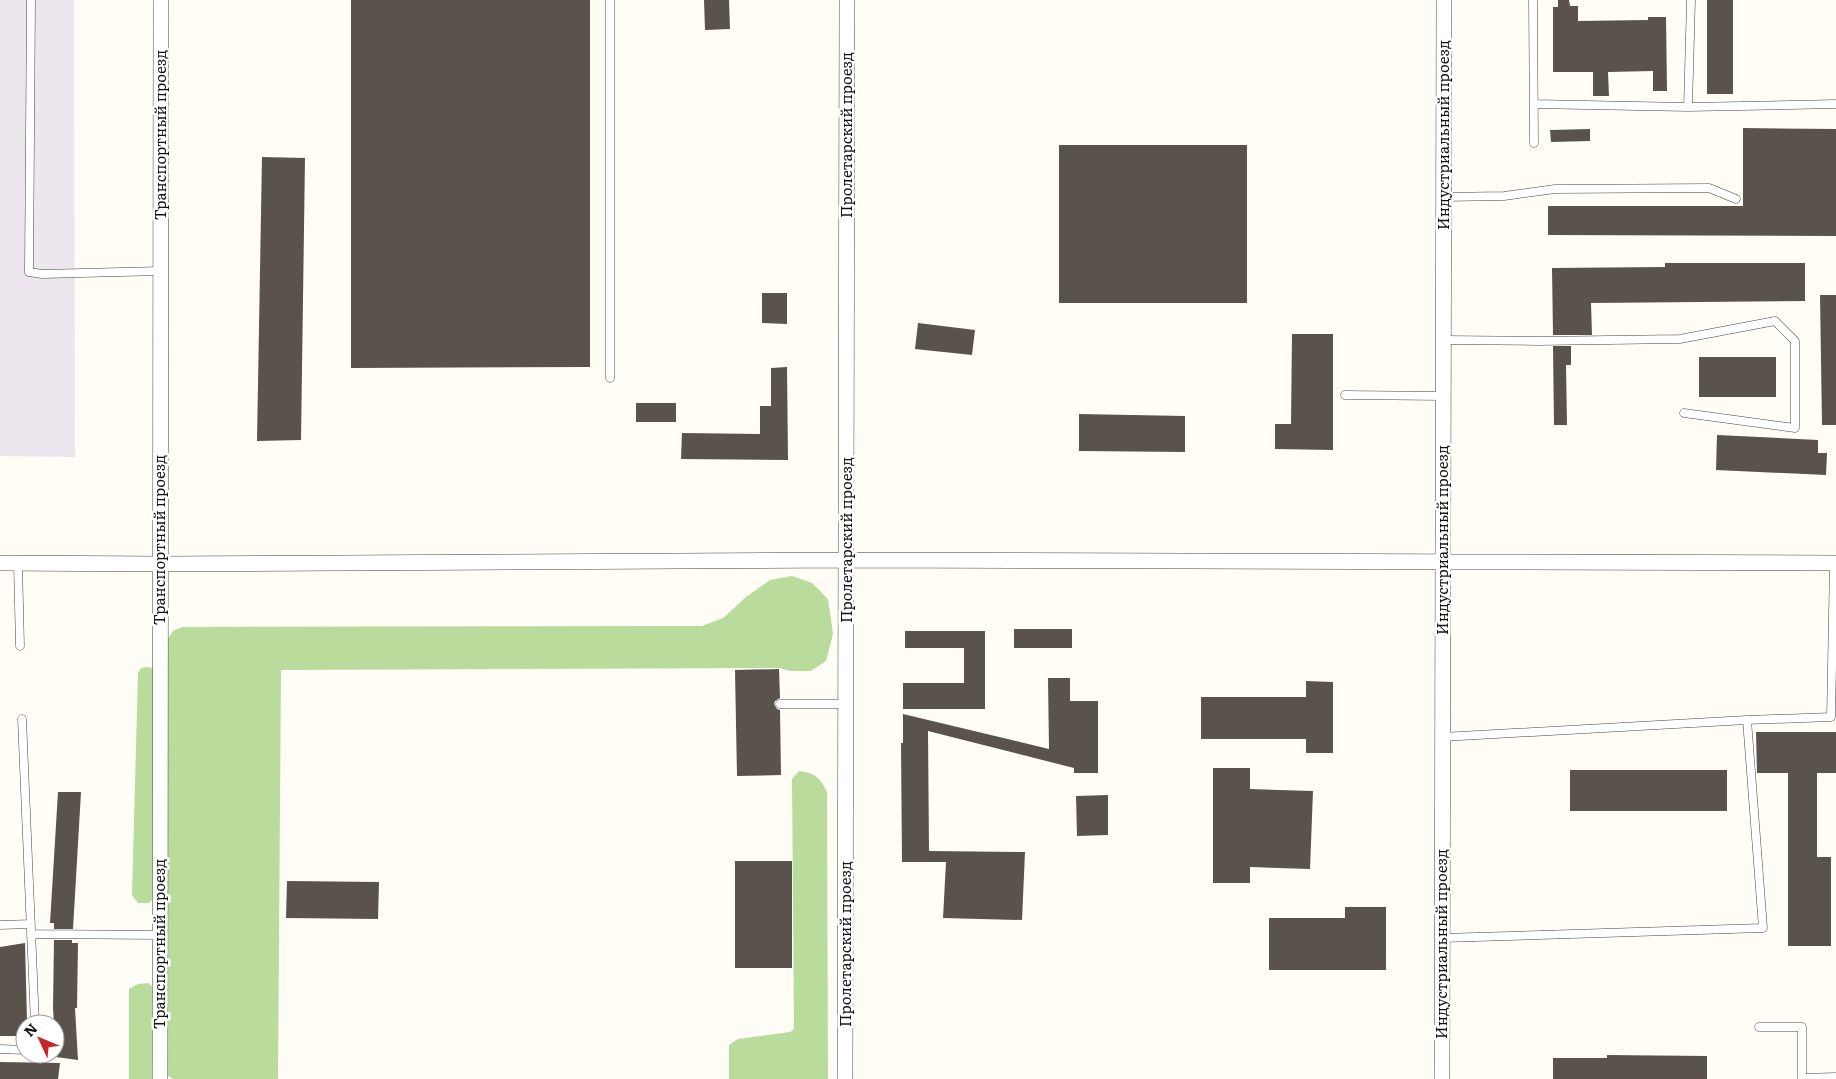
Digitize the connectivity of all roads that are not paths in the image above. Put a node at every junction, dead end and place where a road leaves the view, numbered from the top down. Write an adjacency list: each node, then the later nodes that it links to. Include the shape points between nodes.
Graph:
1 (31, 0): 14 (lane, via 29,272)
2 (161, 0): 14 (street, Транспортный проезд)
3 (610, 0): 16 (lane)
4 (847, 0): 20 (street, Пролетарский проезд)
5 (1444, 0): 12 (street, Индустриальный проезд)
6 (1534, 0): 8 (lane)
7 (1691, 0): 10 (lane)
8 (1534, 104): 10 (lane); 11 (lane)
9 (1836, 104): 10 (lane)
10 (1688, 107)
11 (1534, 143)
12 (1443, 197): 13 (lane, via 1504,196 1555,189 1709,188); 15 (street, Индустриальный проезд)
13 (1736, 199)
14 (161, 272): 25 (street, Транспортный проезд)
15 (1443, 340): 18 (street, Индустриальный проезд); 19 (lane, via 1680,339 1775,321 1795,341 1795,428)
16 (610, 378)
17 (1346, 395): 18 (lane)
18 (1443, 396): 21 (street, Индустриальный проезд)
19 (1684, 413)
20 (847, 560): 21 (street); 25 (street); 28 (street, Пролетарский проезд)
21 (1443, 561): 22 (street); 31 (street, Индустриальный проезд)
22 (1835, 563): 30 (lane, via 1832,717)
23 (0, 564): 24 (street)
24 (18, 564): 25 (street); 26 (lane)
25 (160, 564): 35 (street, Транспортный проезд)
26 (20, 646)
27 (780, 704): 28 (lane)
28 (846, 704): 43 (street, Пролетарский проезд)
29 (22, 719): 32 (lane)
30 (1747, 720): 31 (lane); 36 (lane, via 1763,928)
31 (1442, 737): 36 (street, Индустриальный проезд)
32 (31, 924): 33 (lane); 34 (lane)
33 (0, 925)
34 (32, 934): 35 (lane); 37 (lane)
35 (160, 935): 42 (street, Транспортный проезд)
36 (1442, 938): 44 (street, Индустриальный проезд)
37 (35, 1014)
38 (1759, 1027): 41 (lane, via 1802,1027 1802,1078)
39 (0, 1049): 40 (lane)
40 (15, 1050)
41 (1836, 1078)
42 (160, 1079)
43 (845, 1079)
44 (1442, 1079)

